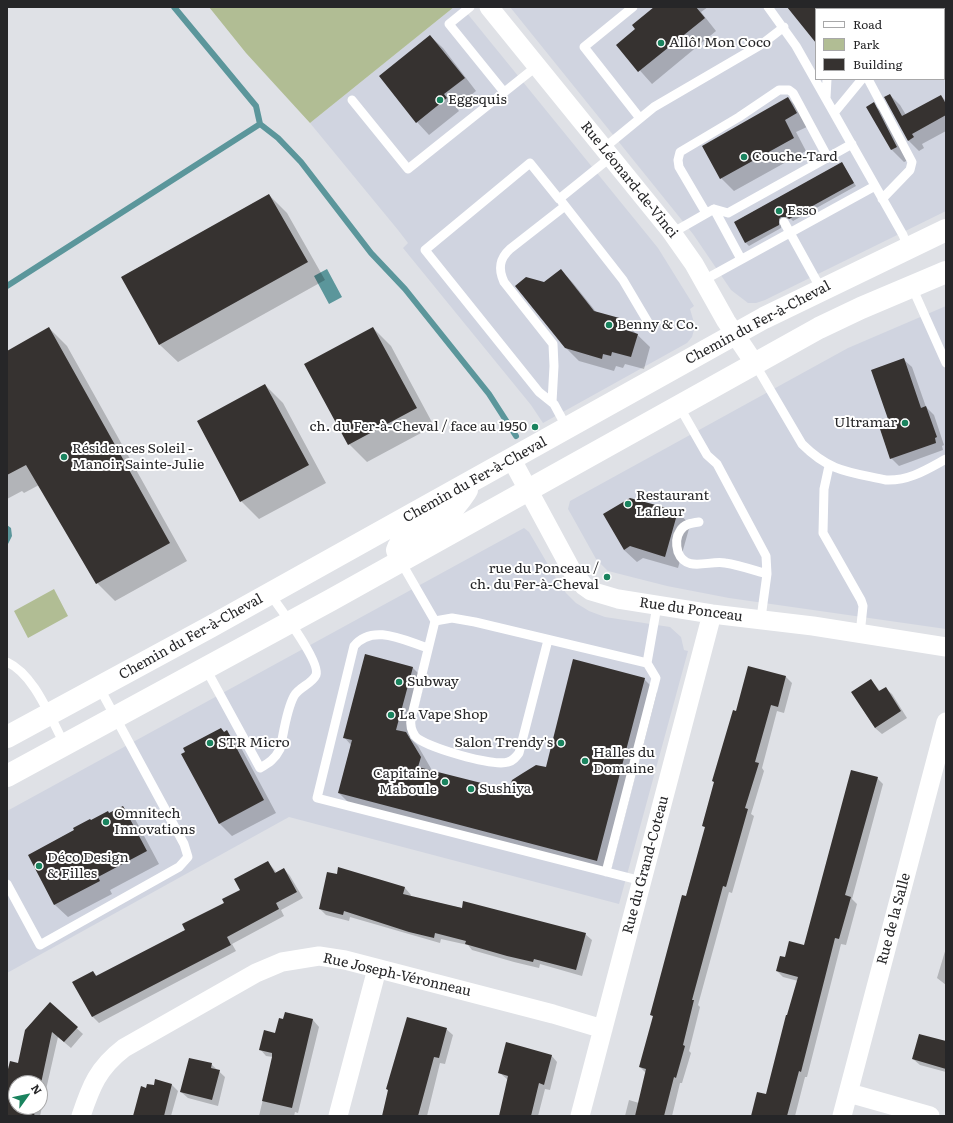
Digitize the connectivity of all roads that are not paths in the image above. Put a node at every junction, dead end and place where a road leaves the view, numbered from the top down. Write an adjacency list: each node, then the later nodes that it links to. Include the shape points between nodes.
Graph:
1 (470, 7): 12 (lane, via 449,24)
2 (633, 7): 16 (lane, via 584,47)
3 (768, 7): 5 (lane)
4 (493, 8): 6 (street, Rue Léonard-de-Vinci)
5 (784, 27): 7 (lane); 16 (lane, via 762,44)
6 (537, 66): 12 (lane); 18 (street, Rue Léonard-de-Vinci)
7 (814, 73)
8 (817, 80): 13 (lane)
9 (827, 80): 13 (lane)
10 (861, 80): 15 (lane)
11 (869, 80): 22 (lane, via 912,162 910,170)
12 (504, 92): 14 (lane, via 408,169)
13 (826, 98): 15 (lane)
14 (352, 100)
15 (834, 112): 17 (lane)
16 (639, 117): 18 (lane)
17 (852, 144): 19 (lane); 20 (lane)
18 (607, 152): 24 (lane); 29 (street, Rue Léonard-de-Vinci)
19 (828, 158): 21 (lane); 25 (lane, via 793,94 788,90 779,90 680,152 679,167)
20 (875, 186): 22 (lane); 28 (lane)
21 (768, 191): 23 (lane); 25 (lane, via 728,213)
22 (882, 199): 30 (lane)
23 (773, 200)
24 (562, 203): 36 (lane, via 623,280); 40 (lane, via 510,249 500,266 504,282 553,344); 40 (lane, via 530,163 425,250 539,392)
25 (710, 211): 29 (lane); 31 (lane)
26 (784, 222): 28 (lane)
27 (946, 230): 30 (street, Chemin du Fer-à-Cheval)
28 (790, 232): 31 (lane); 35 (lane)
29 (672, 233): 33 (street, Rue Léonard-de-Vinci)
30 (908, 248): 35 (street, Chemin du Fer-à-Cheval)
31 (741, 259): 33 (lane)
32 (946, 272): 34 (street)
33 (704, 280): 37 (street, Rue Léonard-de-Vinci)
34 (912, 287): 38 (lane); 39 (street, via 845,315)
35 (821, 289): 37 (street, Chemin du Fer-à-Cheval)
36 (652, 329)
37 (735, 334): 39 (street, Rue Léonard-de-Vinci); 42 (street, Chemin du Fer-à-Cheval)
38 (946, 363)
39 (754, 364): 41 (street); 45 (lane, via 802,444)
40 (552, 402): 42 (lane)
41 (679, 406): 47 (street); 50 (lane, via 707,455 717,464 764,548)
42 (567, 429): 44 (street, Chemin du Fer-à-Cheval)
43 (946, 459): 45 (lane, via 914,476 894,480)
44 (512, 460): 46 (street, Chemin du Fer-à-Cheval); 47 (street, Rue du Ponceau)
45 (829, 466): 57 (lane, via 824,489 823,532 861,600 863,606)
46 (472, 482): 49 (street, via 453,509 401,542 397,550); 51 (street, Chemin du Fer-à-Cheval)
47 (528, 490): 49 (street); 52 (street, Rue du Ponceau, via 572,571 584,586 605,597)
48 (699, 522): 50 (lane, via 684,527 678,535 679,555 688,563 725,563)
49 (401, 562): 55 (lane); 56 (street)
50 (767, 574): 54 (lane)
51 (270, 594): 56 (lane); 64 (street, Chemin du Fer-à-Cheval)
52 (657, 606): 53 (street, Rue du Ponceau); 62 (lane)
53 (712, 614): 54 (street, Rue du Ponceau); 72 (street, Rue du Grand-Coteau)
54 (761, 618): 57 (street, Rue du Ponceau)
55 (435, 621): 58 (lane, via 460,620); 60 (lane)
56 (289, 623): 63 (street); 63 (lane, via 312,657 317,670 313,679 294,696 276,756 260,768)
57 (860, 634): 59 (street, Rue du Ponceau)
58 (548, 640): 60 (lane, via 520,753 502,764 429,746 411,730 411,719); 62 (lane)
59 (946, 647)
60 (428, 648): 71 (lane, via 377,633 363,638 354,646 317,798)
61 (7, 662): 65 (lane, via 28,678)
62 (647, 663): 71 (lane, via 656,678)
63 (206, 669): 66 (street)
64 (99, 687): 65 (street, Chemin du Fer-à-Cheval); 66 (lane)
65 (48, 714): 68 (street, Chemin du Fer-à-Cheval); 69 (lane)
66 (115, 718): 69 (street); 73 (lane, via 188,851 188,857 184,862 40,945)
67 (946, 722): 76 (street, Rue de la Salle)
68 (7, 736)
69 (65, 745): 70 (street)
70 (7, 776)
71 (606, 872): 72 (lane)
72 (642, 881): 75 (street, Rue du Grand-Coteau)
73 (7, 884)
74 (377, 969): 75 (street, Rue Joseph-Véronneau, via 553,1014); 77 (street, Rue Joseph-Véronneau, via 319,956 282,962 256,974 118,1052 96,1077); 78 (street)
75 (602, 1030): 79 (street, Rue du Grand-Coteau)
76 (849, 1093): 80 (street, Rue de la Salle); 81 (street)
77 (81, 1116)
78 (338, 1116)
79 (580, 1116)
80 (842, 1116)
81 (930, 1116)

